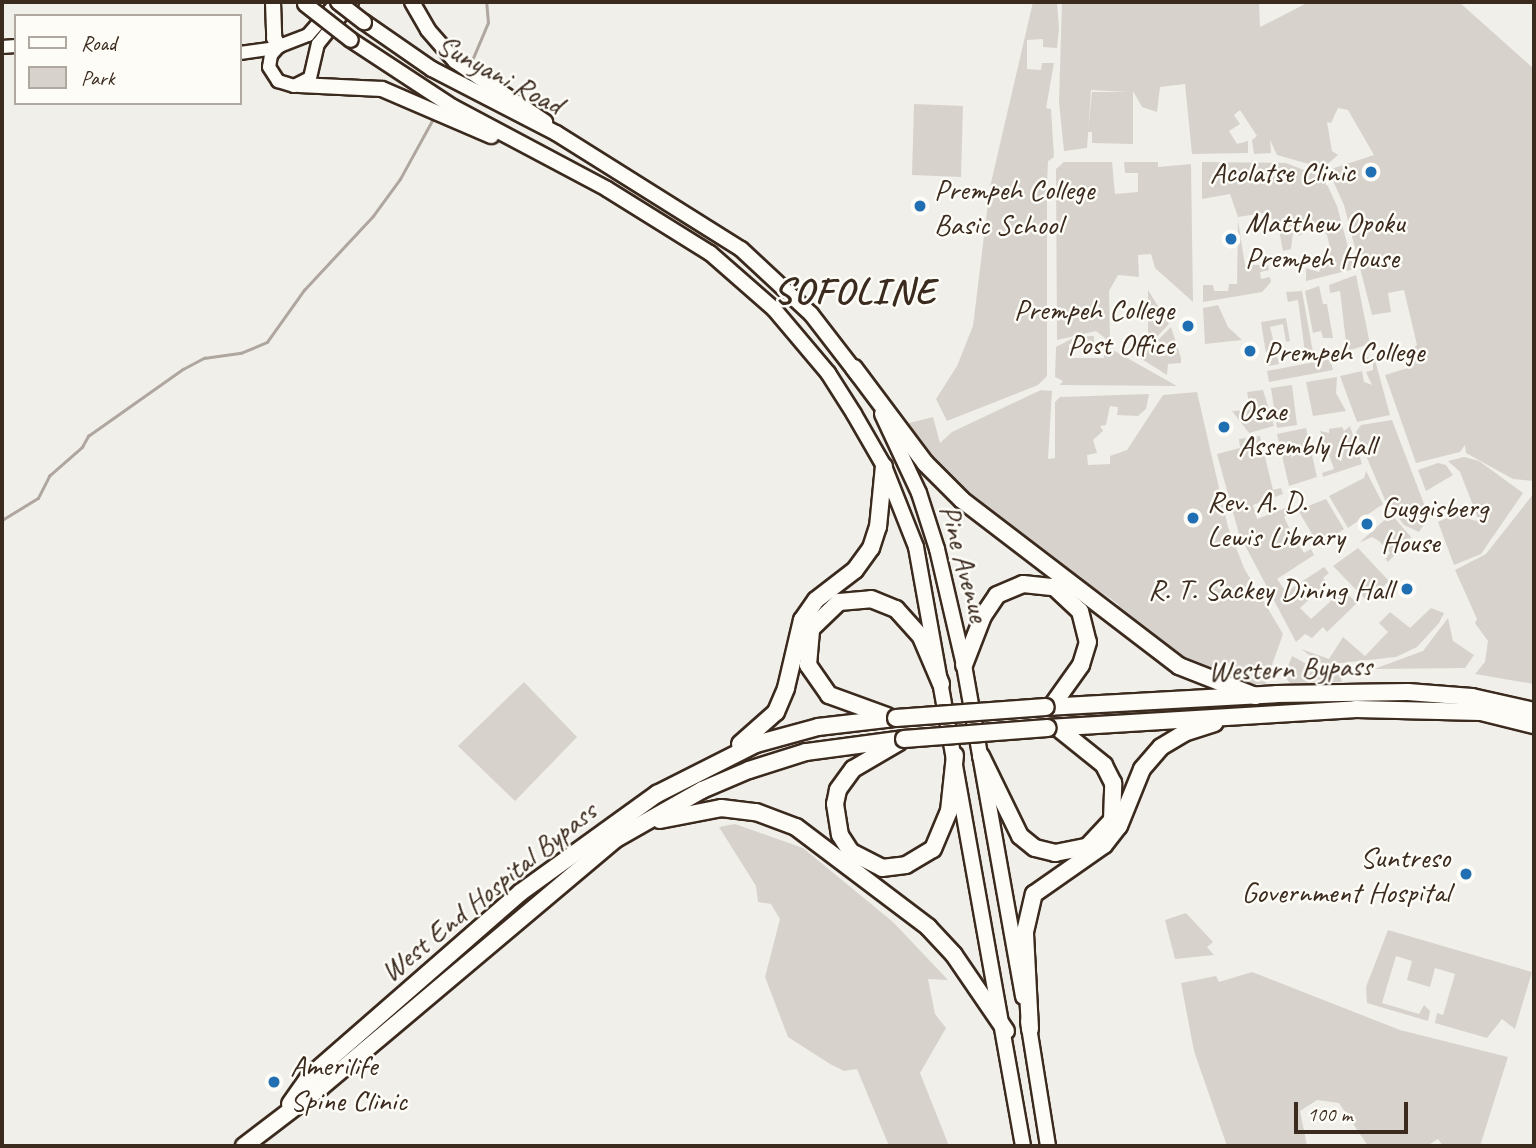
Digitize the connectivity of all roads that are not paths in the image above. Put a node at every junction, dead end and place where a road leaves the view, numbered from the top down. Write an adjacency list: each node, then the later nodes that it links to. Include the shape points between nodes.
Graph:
1 (272, 2): 6 (main road)
2 (337, 2): 6 (street, via 308,35); 11 (main road, Sunyani Road, bridge, via 432,69)
3 (352, 2): 10 (street, via 318,44 312,75)
4 (412, 2): 11 (main road, via 428,30 455,61 528,107)
5 (304, 3): 13 (main road, bridge, via 443,101)
6 (278, 47): 7 (street); 9 (street)
7 (242, 53)
8 (242, 54): 9 (street)
9 (269, 61): 10 (street, via 278,81)
10 (299, 85): 13 (main road, via 382,89)
11 (556, 133): 12 (main road, Sunyani Road)
12 (570, 142): 14 (main road, Pine Avenue, via 741,249 811,314)
13 (550, 159): 15 (main road, via 661,221 741,277 828,373)
14 (854, 368): 16 (main road, Pine Avenue, via 891,429 919,493); 18 (highway, via 925,463 962,500 1179,666)
15 (884, 466): 17 (main road, via 916,547); 28 (highway, via 878,527 871,548 816,600 802,620 776,712 753,736)
16 (964, 665): 19 (highway, via 983,616 998,595 1023,584 1054,587 1080,611 1088,642 1081,665); 27 (main road, Pine Avenue)
17 (941, 684): 22 (highway, via 921,637 896,609 884,602 858,599 826,610 807,638 813,677 841,702); 26 (main road)
18 (1255, 696): 19 (highway, Western Bypass); 20 (highway, Western Bypass, via 1408,692 1472,697)
19 (1049, 707): 22 (highway, West End Hospital Bypass, bridge)
20 (1534, 711)
21 (1242, 714): 23 (highway, Western Bypass, via 1448,709 1491,713); 24 (highway, Western Bypass); 31 (highway, via 1184,733 1161,747 1142,769 1119,827 1104,845 1034,894 1025,932)
22 (896, 718): 28 (highway, West End Hospital Bypass, via 791,734)
23 (1534, 725)
24 (1053, 728): 25 (highway, West End Hospital Bypass, bridge); 27 (highway, via 1104,765 1113,783 1112,820 1087,847 1055,853 1035,848 1020,836)
25 (904, 739): 26 (highway, via 853,769 838,790 839,835 851,852 870,864 906,865 933,849 949,811); 29 (highway, West End Hospital Bypass, via 806,752 749,770)
26 (955, 755): 32 (main road)
27 (981, 756): 31 (main road, Pine Avenue, via 1007,924)
28 (704, 768): 30 (highway, West End Hospital Bypass)
29 (637, 826): 30 (highway, West End Hospital Bypass); 32 (highway, via 721,808 756,812 796,827 928,927)
30 (585, 851): 33 (highway, West End Hospital Bypass, via 320,1088)
31 (1030, 1028): 35 (main road, Pine Avenue)
32 (1006, 1031): 34 (main road)
33 (244, 1146)
34 (1023, 1146)
35 (1048, 1146)

